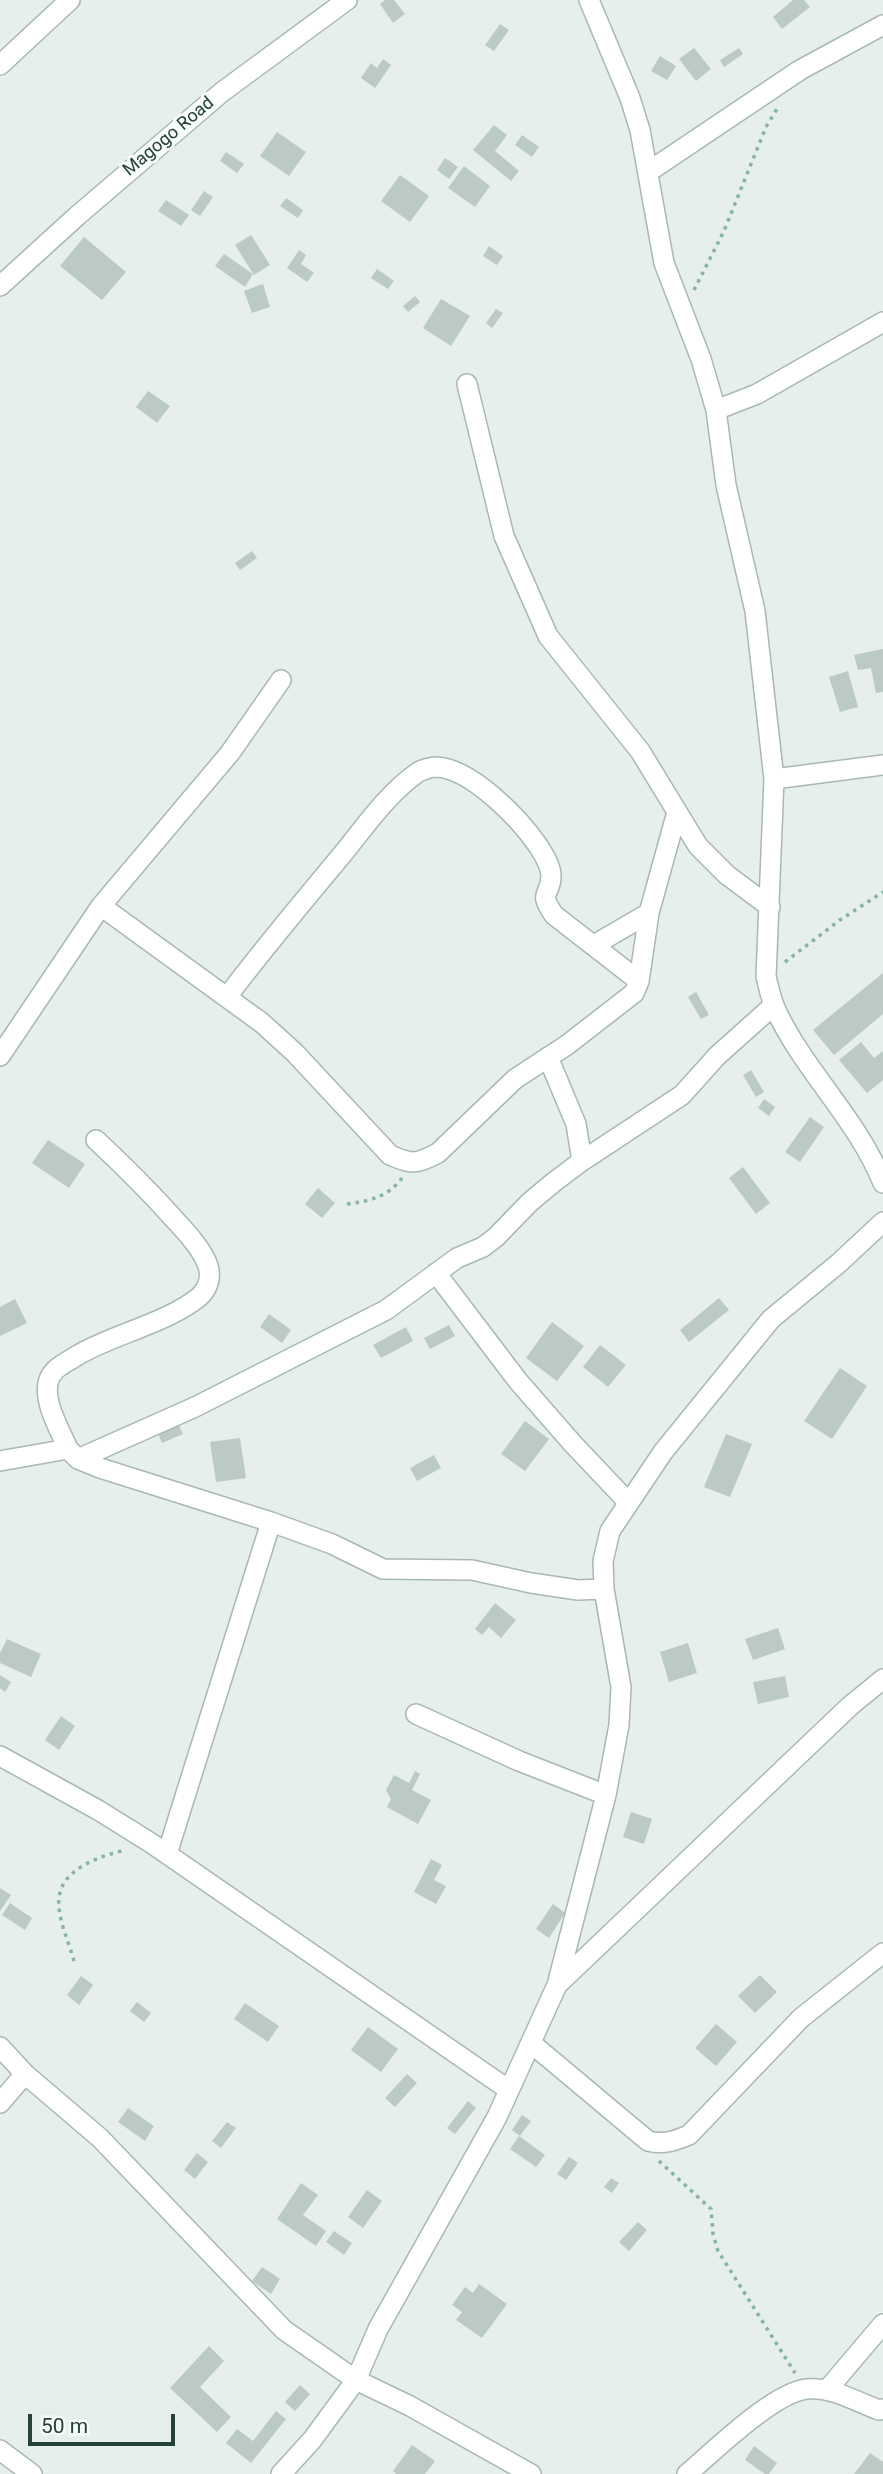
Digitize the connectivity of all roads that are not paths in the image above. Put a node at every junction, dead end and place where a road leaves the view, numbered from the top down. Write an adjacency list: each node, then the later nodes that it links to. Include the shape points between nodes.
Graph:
1 (70, 0): 5 (street)
2 (347, 0): 7 (street, Magogo Road, via 222,92)
3 (589, 0): 6 (street, via 630,98)
4 (883, 25): 6 (street, via 800,70)
5 (0, 65)
6 (648, 172): 10 (street, via 664,263)
7 (0, 286)
8 (883, 322): 10 (street, via 757,394)
9 (467, 384): 14 (street, via 504,536 548,636 640,751)
10 (716, 410): 13 (street, via 726,485 755,611)
11 (281, 680): 15 (street, via 230,754)
12 (883, 765): 13 (street)
13 (774, 779): 16 (street)
14 (677, 812): 16 (street, via 712,862); 17 (street)
15 (101, 906): 20 (street); 22 (street)
16 (771, 907): 21 (street, via 766,977)
17 (649, 913): 18 (street); 19 (street)
18 (594, 945): 19 (street); 20 (street, via 547,905 550,868 524,829 474,780 435,766 418,771 377,812)
19 (639, 981): 23 (street, via 625,1002)
20 (227, 997): 23 (street, via 295,1053 390,1155 409,1164 438,1153 515,1079)
21 (774, 1005): 25 (street, via 682,1094); 26 (street, via 784,1027 856,1130)
22 (0, 1056)
23 (548, 1057): 25 (street, via 576,1124)
24 (96, 1140): 29 (street, via 194,1241 208,1264 210,1278 199,1297 53,1370 48,1398)
25 (582, 1161): 28 (street, via 530,1202 496,1237)
26 (883, 1183)
27 (883, 1222): 31 (street, via 771,1319 663,1452)
28 (436, 1273): 29 (street, via 386,1310 195,1407); 31 (street, via 518,1381)
29 (73, 1454): 30 (street); 32 (street, via 100,1468)
30 (0, 1461)
31 (628, 1503): 33 (street, via 610,1531 603,1562)
32 (271, 1522): 33 (street, via 383,1569 472,1570 578,1590); 38 (street)
33 (604, 1589): 37 (street, via 621,1687)
34 (883, 1679): 40 (street)
35 (416, 1714): 37 (street)
36 (0, 1755): 38 (street)
37 (606, 1795): 40 (street)
38 (159, 1849): 44 (street)
39 (883, 1954): 41 (street, via 801,2018 689,2135 672,2142 648,2141)
40 (557, 1984): 41 (street)
41 (531, 2043): 44 (street)
42 (0, 2047): 43 (street)
43 (25, 2074): 45 (street); 47 (street, via 100,2138 284,2330)
44 (509, 2090): 47 (street, via 378,2329)
45 (0, 2103)
46 (883, 2324): 48 (street)
47 (356, 2380): 52 (street); 53 (street)
48 (827, 2390): 49 (street); 54 (street, via 805,2388 770,2405)
49 (882, 2411)
50 (0, 2450): 51 (street)
51 (32, 2474)
52 (281, 2474)
53 (531, 2474)
54 (687, 2474)

